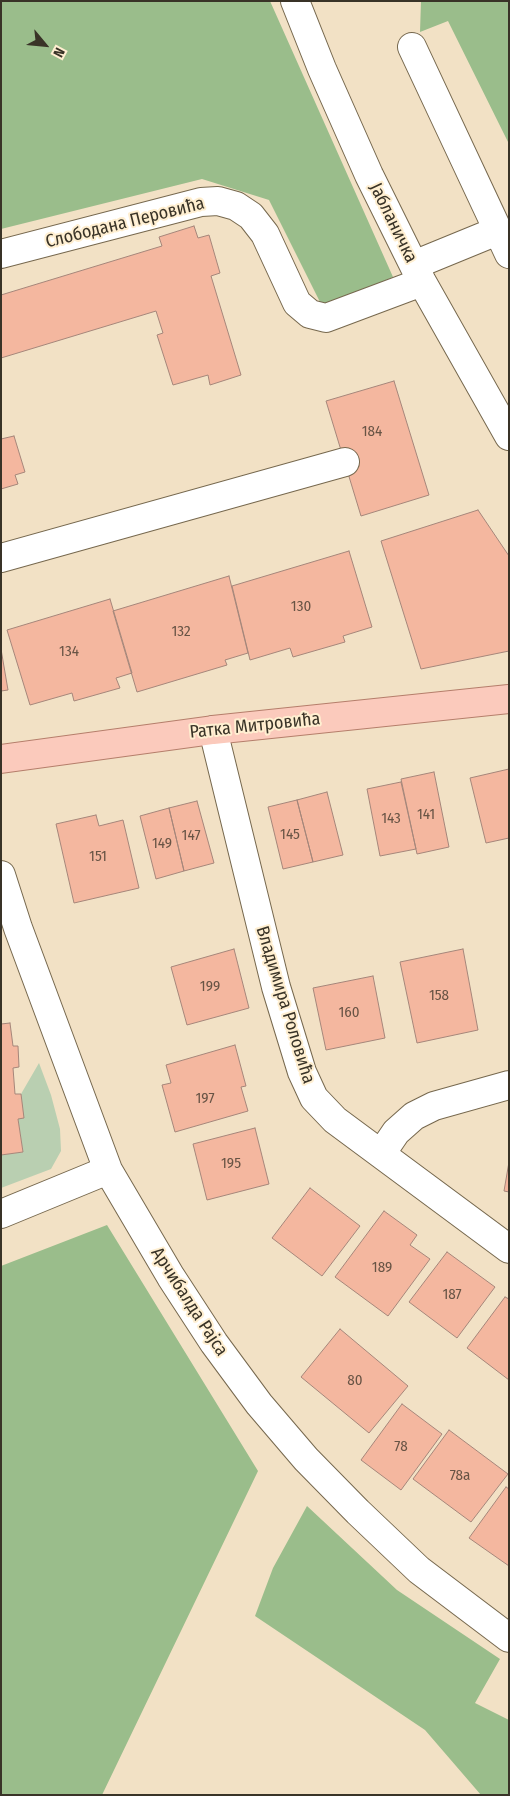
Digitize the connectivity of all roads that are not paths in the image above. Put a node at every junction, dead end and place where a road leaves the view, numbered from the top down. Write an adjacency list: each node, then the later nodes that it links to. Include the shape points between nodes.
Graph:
1 (295, 1): 5 (street, Јабланичка, via 322,69)
2 (412, 47): 3 (street)
3 (503, 243): 5 (street, Слободана Перовића)
4 (1, 254): 5 (street, Слободана Перовића, via 201,202 218,201 236,206 251,216 265,234 297,302 310,314 326,318)
5 (418, 274): 6 (street, Јабланичка)
6 (509, 436)
7 (345, 462): 8 (street)
8 (1, 558)
9 (509, 699): 10 (main road, Ратка Митровића)
10 (213, 730): 11 (main road, Ратка Митровића); 15 (street, Владимира Роловића, via 276,987 302,1072 314,1098 335,1120)
11 (1, 759)
12 (1, 876): 13 (street, Арчибалда Рајса)
13 (10, 930): 16 (street, Арчибалда Рајса)
14 (509, 1085): 15 (street, via 420,1113 396,1132)
15 (380, 1154): 18 (street, Владимира Роловића)
16 (108, 1170): 17 (street); 19 (street, Арчибалда Рајса, via 214,1343 277,1425 358,1512 419,1570)
17 (1, 1214)
18 (509, 1249)
19 (509, 1638)

